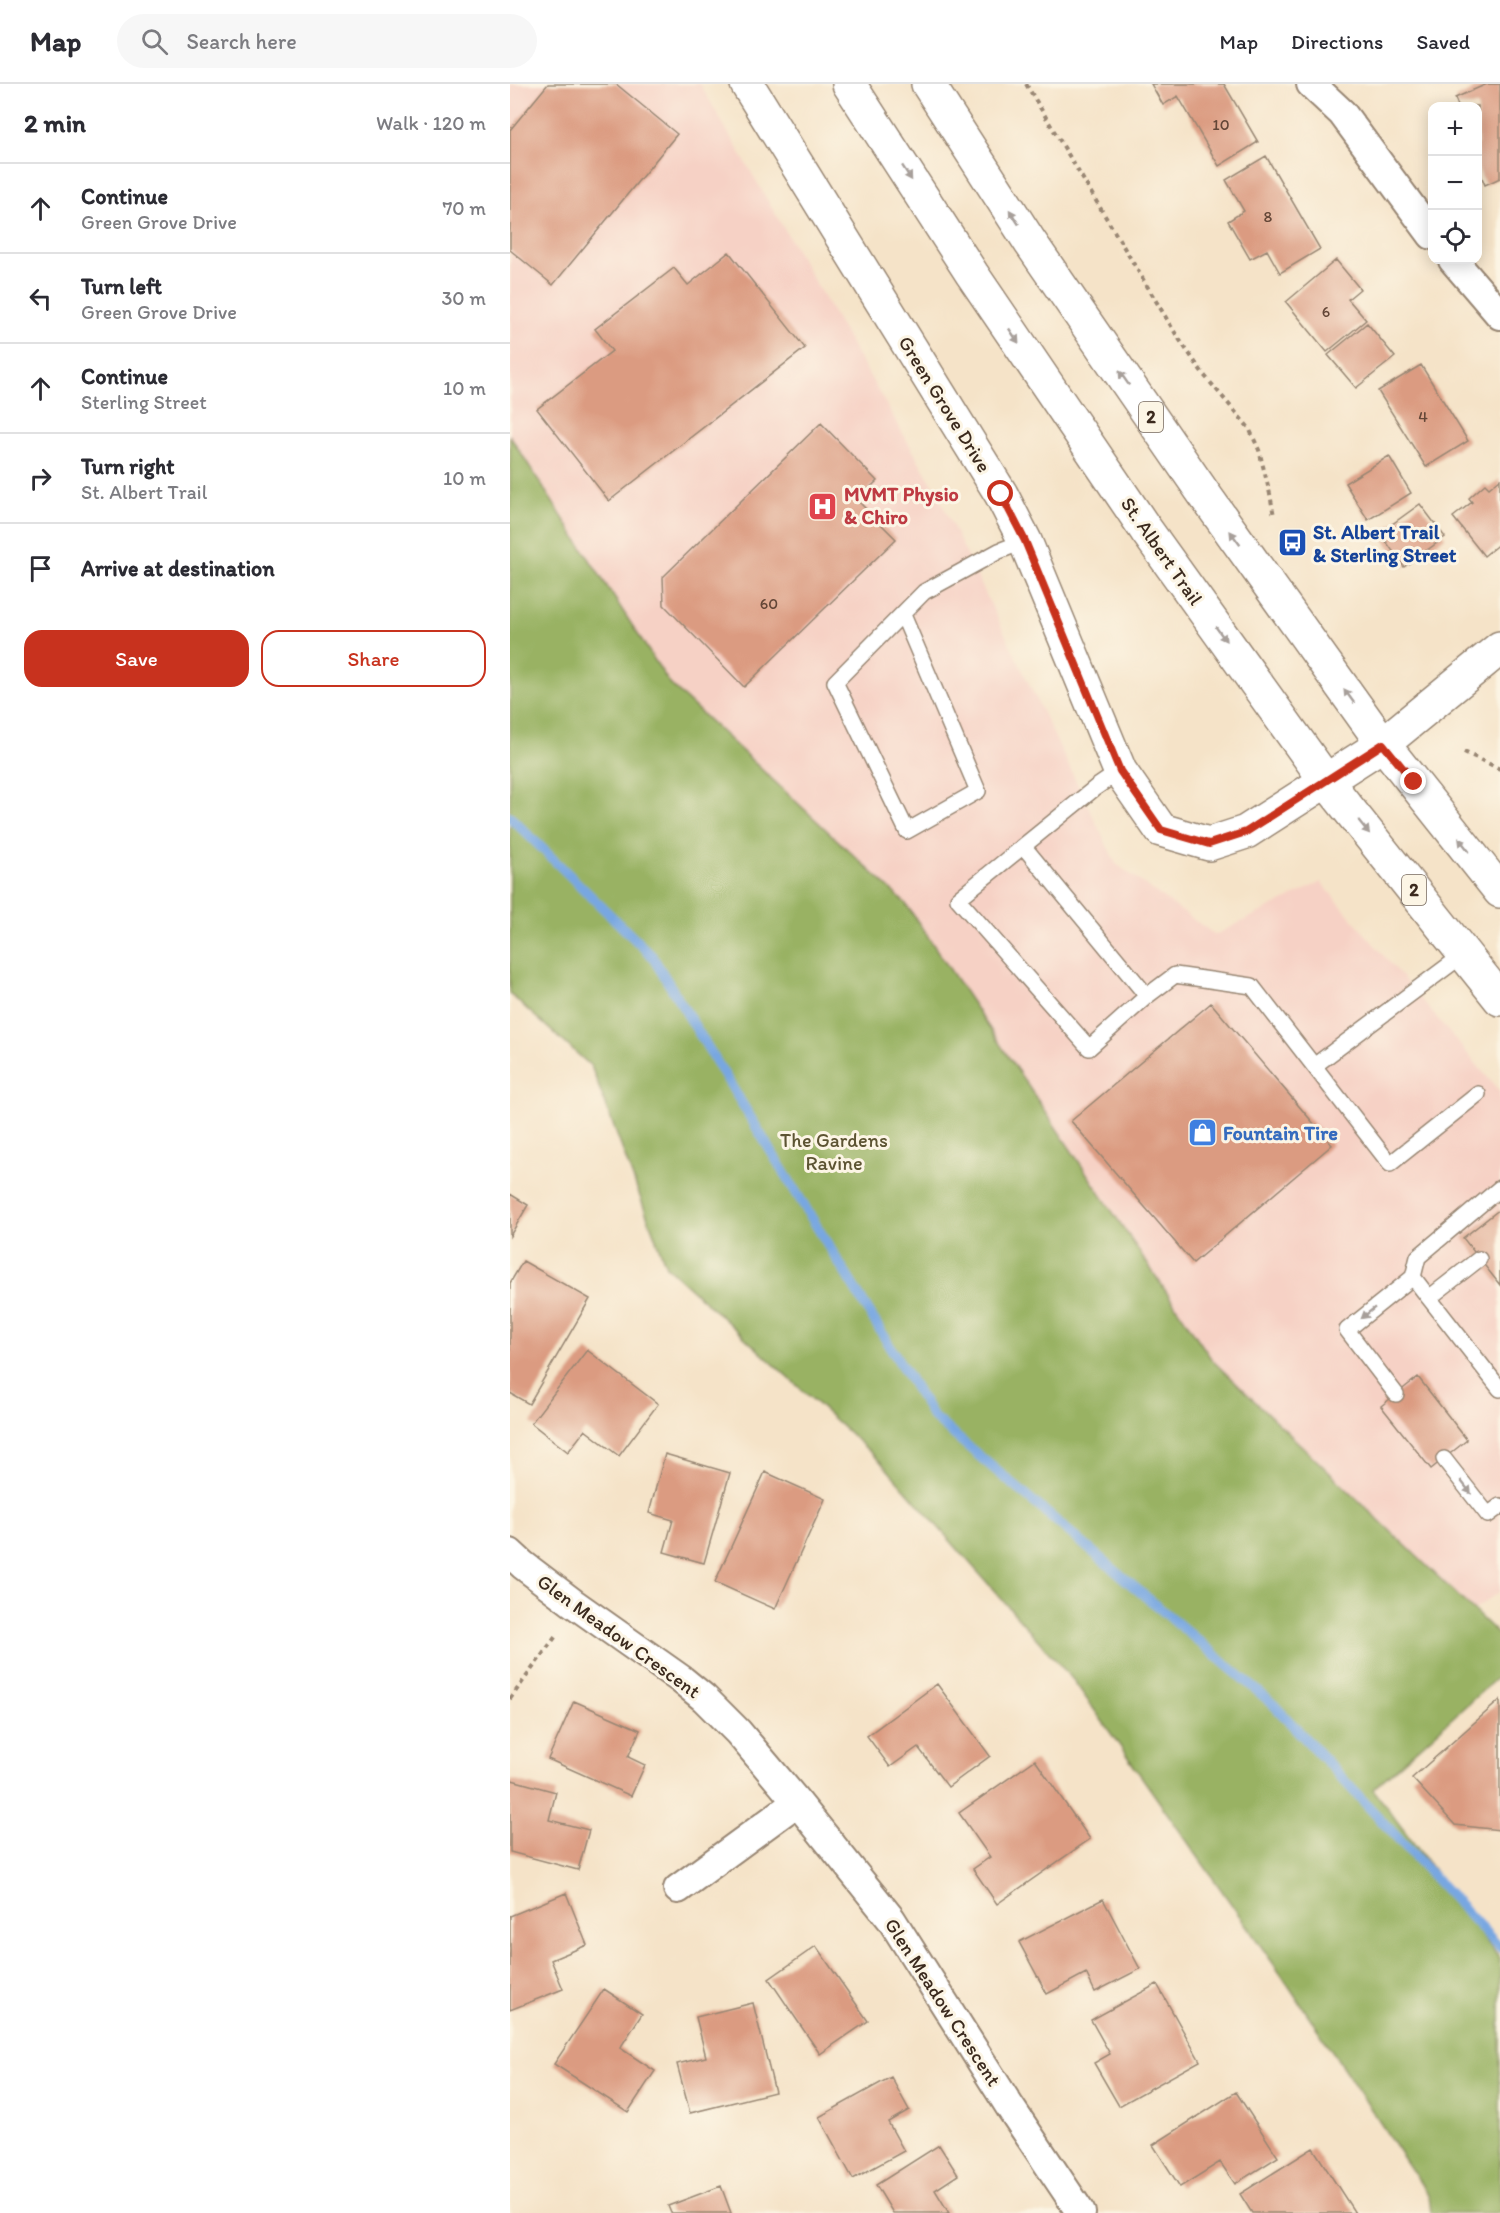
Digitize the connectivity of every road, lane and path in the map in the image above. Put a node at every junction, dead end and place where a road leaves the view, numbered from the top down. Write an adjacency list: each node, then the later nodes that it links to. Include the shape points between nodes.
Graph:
1 (747, 84): 12 (main road, Green Grove Drive, via 1001,494)
2 (849, 84): 19 (main road, St. Albert Trail / 2, one-way to 19, via 1146,530)
3 (928, 84): 15 (main road, 2, one-way to 3, via 1030,242)
4 (1026, 84): 11 (path, via 1177,336 1249,428 1259,450)
5 (1311, 84): 7 (street)
6 (1338, 84): 7 (street)
7 (1342, 113): 8 (street)
8 (1428, 230)
9 (1456, 264): 10 (street)
10 (1500, 315)
11 (1274, 516)
12 (1025, 541): 13 (lane, via 924,592); 18 (main road, Green Grove Drive)
13 (903, 615): 13 (lane, via 835,682 907,831 978,791)
14 (1500, 648): 15 (main road, Green Grove Drive)
15 (1383, 744): 19 (main road, Green Grove Drive); 21 (main road, 2, one-way to 15)
16 (1464, 752): 17 (path)
17 (1500, 770)
18 (1120, 771): 19 (main road, Green Grove Drive, via 1161,830 1209,844 1246,832); 20 (lane)
19 (1327, 782): 22 (main road, St. Albert Trail / 2, one-way to 22)
20 (1024, 847): 23 (lane); 23 (lane, via 958,899 1089,1048)
21 (1500, 891)
22 (1464, 954): 24 (main road, St. Albert Trail / 2); 25 (lane)
23 (1147, 996): 25 (lane, via 1176,975 1252,986)
24 (1500, 999)
25 (1314, 1066): 26 (lane, via 1390,1164)
26 (1478, 1094)
27 (1500, 1188): 29 (lane, via 1418,1257)
28 (1479, 1259): 30 (lane)
29 (1413, 1277): 30 (lane); 32 (lane, one-way to 32, via 1347,1330)
30 (1429, 1298): 31 (lane)
31 (1499, 1386)
32 (1396, 1394)
33 (1444, 1459): 34 (lane, one-way to 34, via 1488,1515)
34 (1500, 1506)
35 (510, 1553): 38 (street, Glen Meadow Crescent, via 704,1698)
36 (556, 1636): 37 (path)
37 (510, 1700)
38 (797, 1802): 39 (street); 40 (street, Glen Meadow Crescent, via 891,1919)
39 (678, 1889)
40 (1078, 2212)

